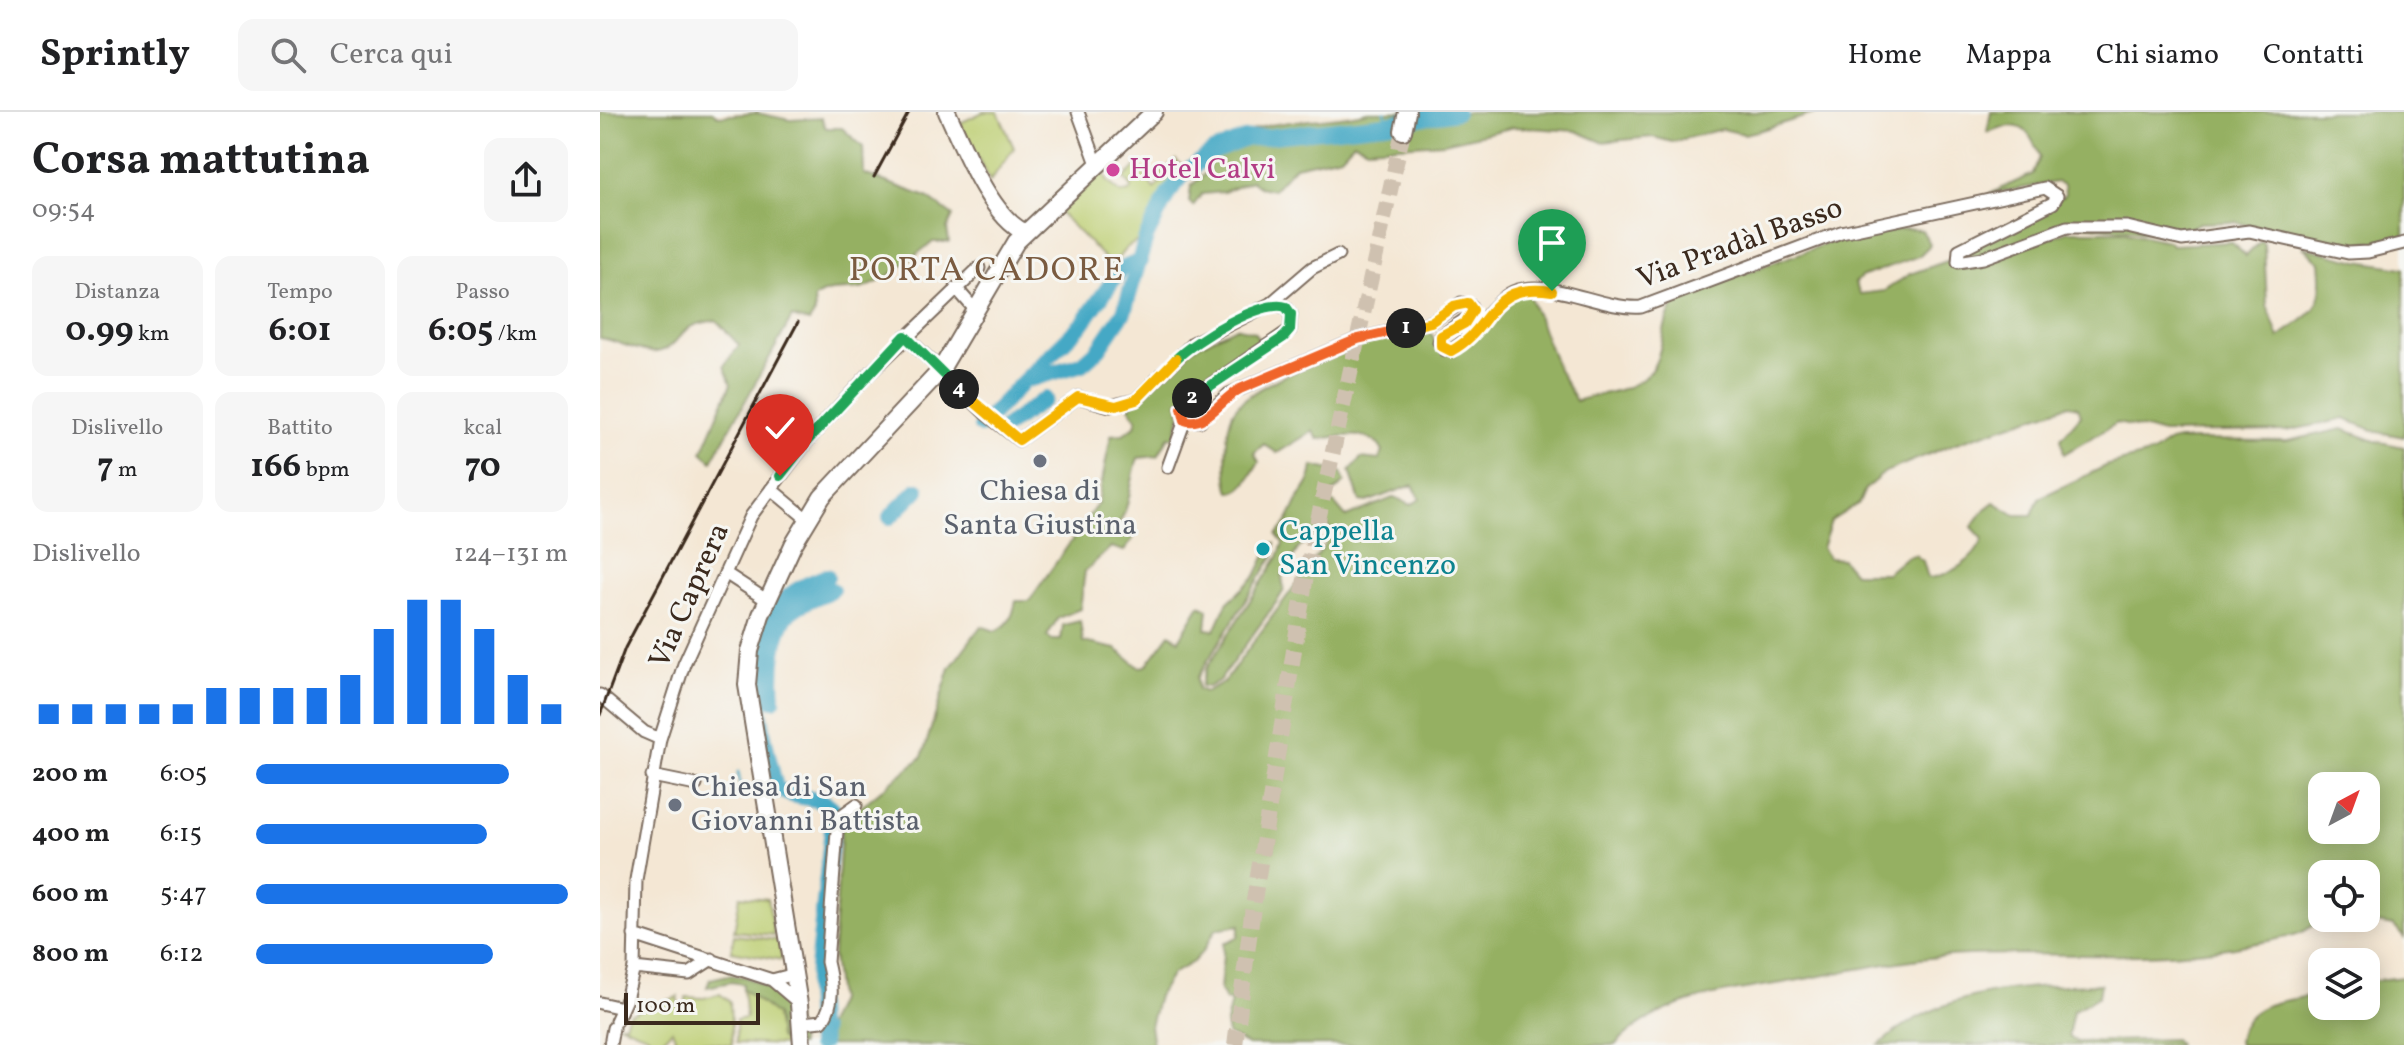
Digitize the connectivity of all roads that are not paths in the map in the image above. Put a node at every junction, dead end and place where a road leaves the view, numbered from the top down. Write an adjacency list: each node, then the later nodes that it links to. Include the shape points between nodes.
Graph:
1 (947, 112): 5 (street, via 982,181)
2 (1078, 112): 4 (street)
3 (1154, 112): 4 (street)
4 (1097, 164): 6 (street)
5 (1006, 213): 6 (street, via 1025,221); 7 (street); 10 (street)
6 (1040, 217): 7 (street)
7 (1024, 232): 10 (street)
8 (2404, 243): 17 (street, Via Pradàl Basso, via 2348,253 2249,231 2182,240 2127,227 2067,227 1958,262 1959,250 2053,203 2057,196 2045,188 1841,232 1641,307 1621,309 1552,291 1520,289 1499,300 1457,348 1445,350 1441,336 1472,315 1471,306 1461,303 1431,322 1358,339 1240,389 1200,421)
9 (1338, 255): 13 (street, via 1312,268)
10 (1005, 257): 14 (street)
11 (979, 268): 12 (street, Via Caprera)
12 (956, 288): 14 (street); 15 (street, Via Caprera)
13 (1270, 304): 16 (street, via 1193,343 1136,400 1116,406 1078,397 1019,440); 17 (street, via 1286,307 1290,330 1188,400 1182,408)
14 (977, 312): 16 (street)
15 (905, 336): 16 (street); 19 (street, Via Caprera, via 808,440)
16 (940, 371): 20 (street, via 839,477)
17 (1185, 420): 18 (street)
18 (1168, 467)
19 (771, 489): 20 (street); 21 (street, Via Caprera, via 751,516)
20 (807, 519): 22 (street)
21 (725, 573): 22 (street); 24 (street, Via Caprera, via 684,664)
22 (768, 601): 31 (street, via 752,641 747,685)
23 (600, 695): 24 (street)
24 (659, 741): 25 (street, Via Caprera)
25 (652, 776): 26 (street); 28 (street, Via Caprera, via 636,880)
26 (696, 785)
27 (856, 805): 36 (street, via 838,818 827,1014)
28 (634, 935): 29 (street); 30 (street, Via Caprera)
29 (712, 959): 30 (street, via 689,974); 32 (street)
30 (634, 968): 35 (street, Via Caprera)
31 (795, 974): 32 (street); 34 (street)
32 (772, 980): 34 (street)
33 (600, 1003): 35 (street)
34 (799, 1004): 36 (street)
35 (622, 1008): 37 (street, Via Caprera)
36 (810, 1022): 38 (street)
37 (610, 1045)
38 (802, 1045)

